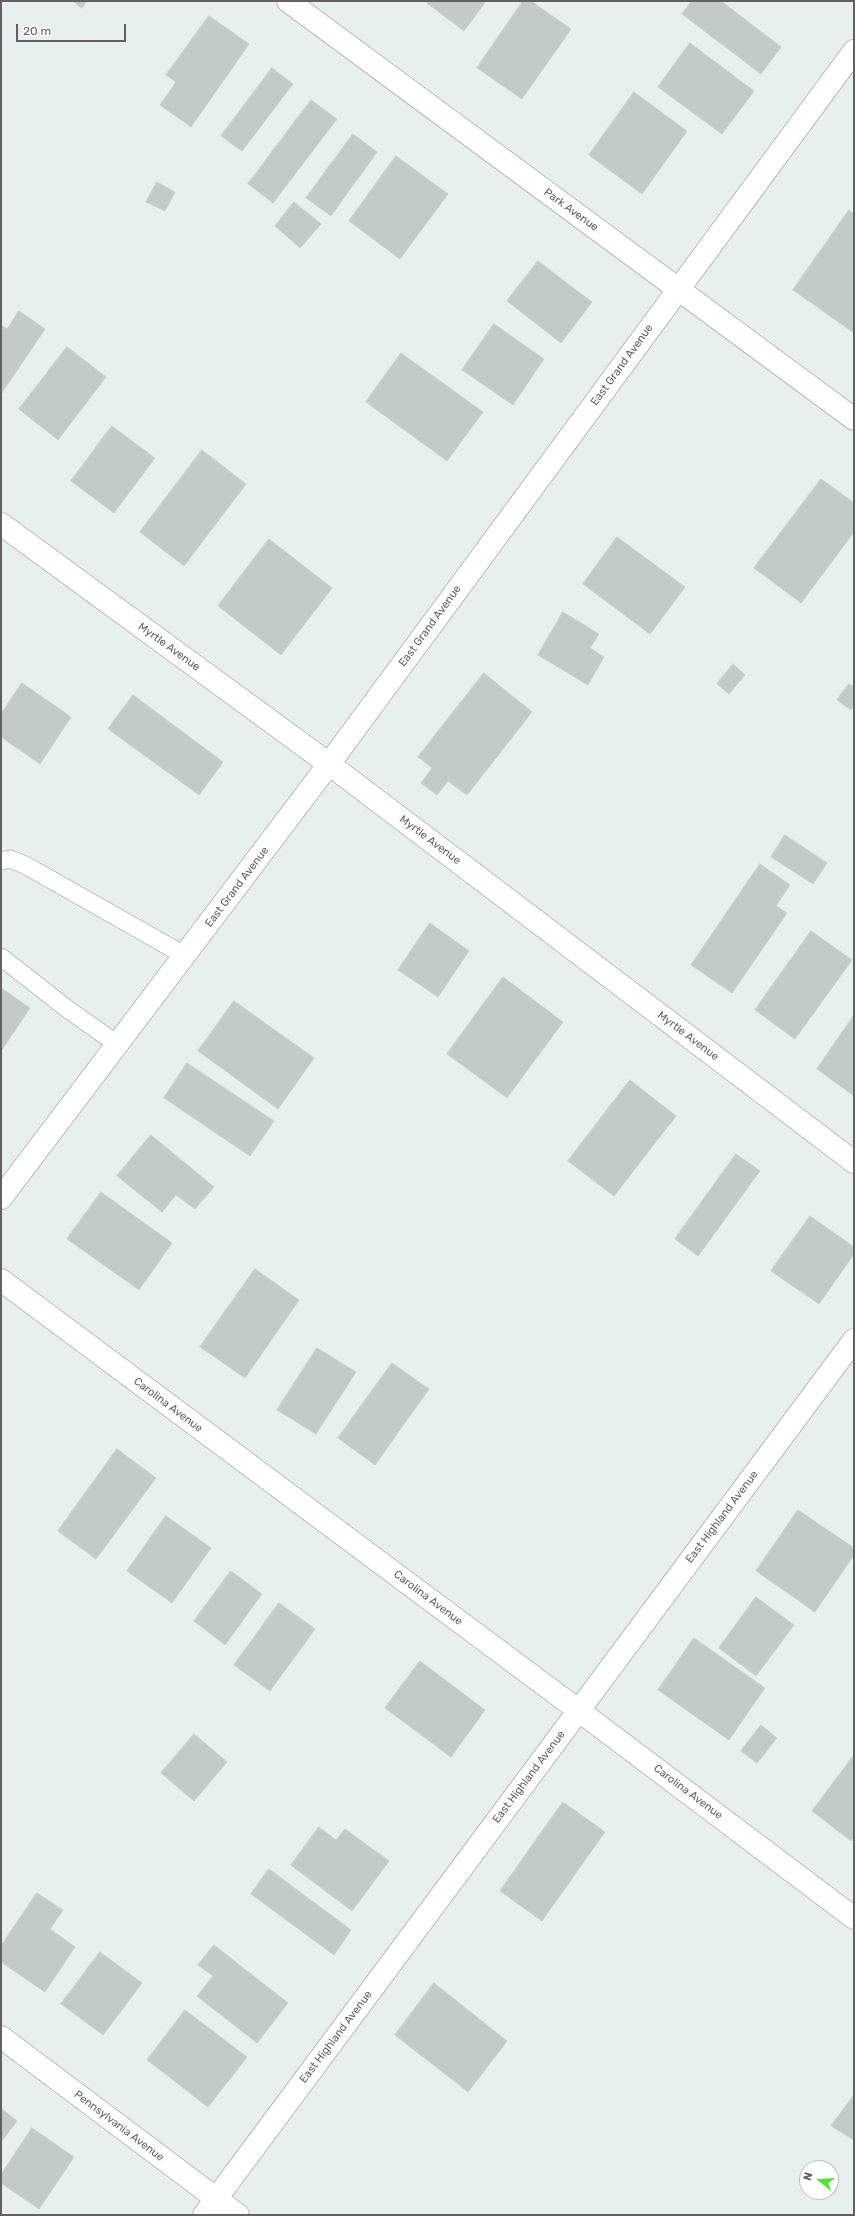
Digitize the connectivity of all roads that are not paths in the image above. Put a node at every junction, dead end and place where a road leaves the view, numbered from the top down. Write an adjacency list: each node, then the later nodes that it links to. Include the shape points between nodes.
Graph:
1 (288, 1): 3 (street, Park Avenue)
2 (854, 51): 3 (street, East Grand Avenue)
3 (678, 289): 4 (street, Park Avenue); 6 (street, East Grand Avenue)
4 (854, 419)
5 (1, 524): 6 (street, Myrtle Avenue)
6 (329, 764): 8 (street, East Grand Avenue); 11 (street, Myrtle Avenue)
7 (1, 861): 8 (lane, via 10,859 25,865)
8 (184, 956): 10 (street, East Grand Avenue)
9 (1, 958): 10 (lane)
10 (117, 1044): 12 (street, East Grand Avenue)
11 (854, 1162)
12 (1, 1198)
13 (1, 1280): 15 (street, Carolina Avenue)
14 (854, 1340): 15 (street, East Highland Avenue)
15 (578, 1710): 16 (street, Carolina Avenue); 18 (street, East Highland Avenue)
16 (854, 1918)
17 (1, 2037): 18 (street, Pennsylvania Avenue)
18 (210, 2207): 19 (street, Pennsylvania Avenue)
19 (238, 2215)

